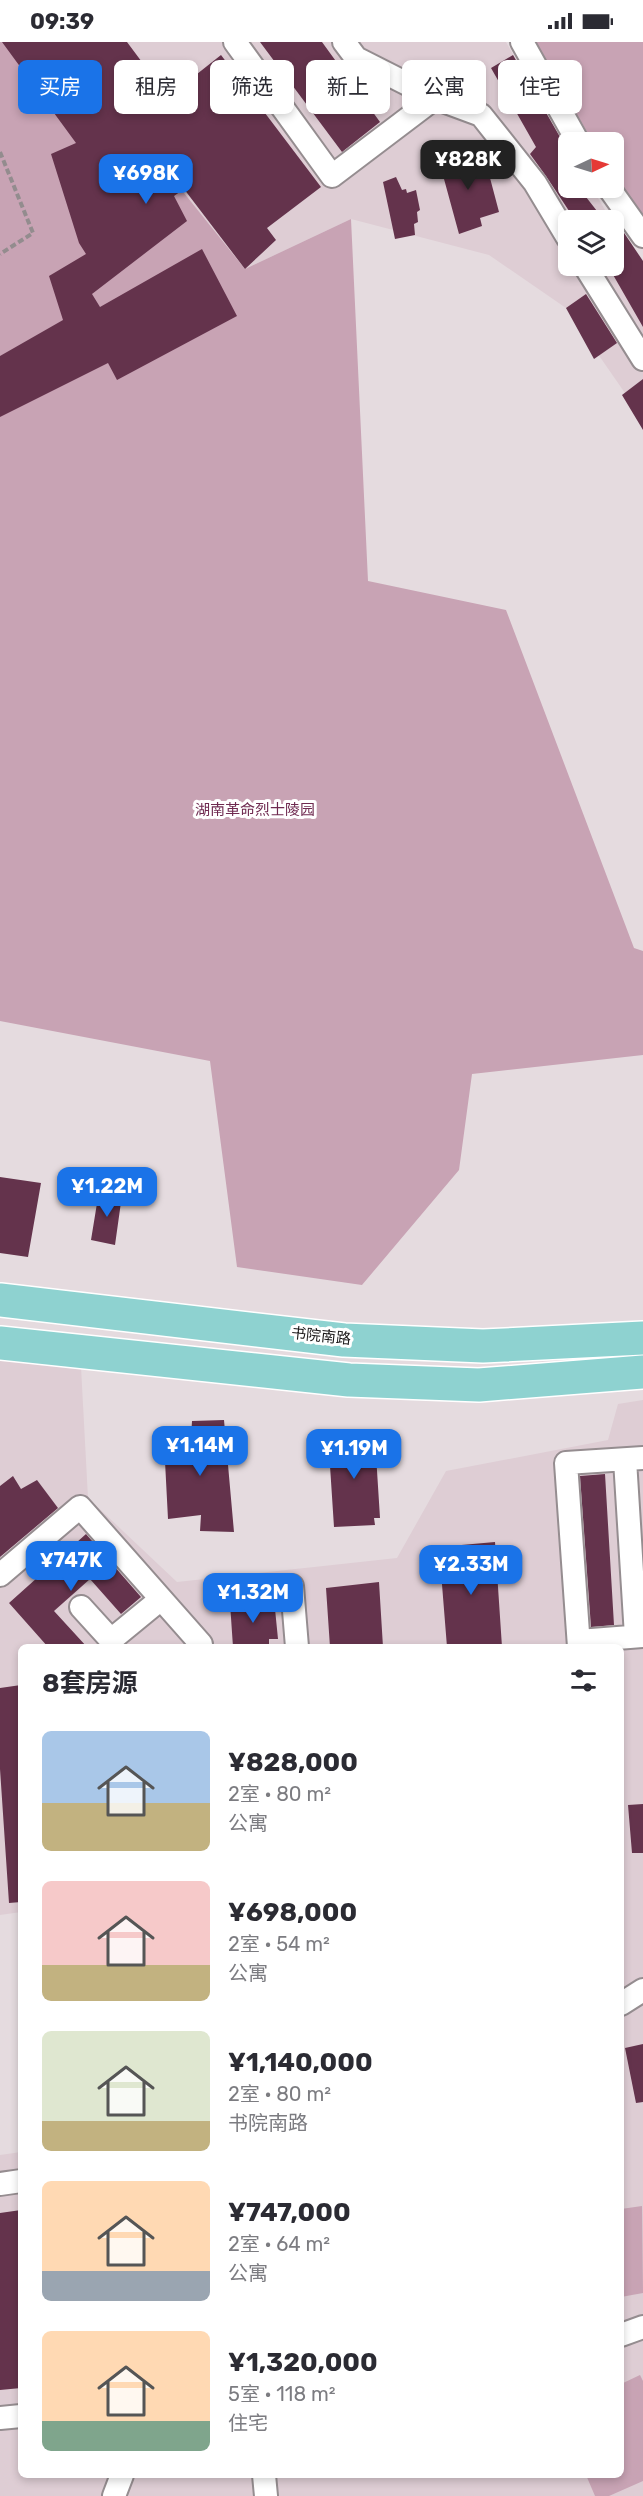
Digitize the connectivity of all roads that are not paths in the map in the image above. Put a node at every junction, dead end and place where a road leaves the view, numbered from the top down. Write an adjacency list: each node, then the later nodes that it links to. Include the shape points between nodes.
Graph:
1 (234, 42): 5 (street, via 332,176)
2 (344, 42): 4 (street, via 356,58)
3 (522, 42): 7 (street)
4 (402, 81)
5 (414, 114)
6 (478, 114): 9 (street, via 536,183)
7 (572, 132)
8 (616, 198): 10 (street)
9 (558, 221)
10 (643, 236)
11 (591, 276): 12 (street)
12 (643, 359)
13 (0, 1300): 14 (main road, 书院南路, via 344,1340 483,1346)
14 (643, 1338)
15 (0, 1343): 16 (main road, via 348,1380 479,1385)
16 (643, 1372)
17 (634, 1459): 22 (street); 25 (street, via 566,1463)
18 (0, 1575): 20 (street, via 80,1506)
19 (222, 1590): 24 (street, via 292,1586)
20 (161, 1599): 21 (street, via 111,1640); 23 (street)
21 (81, 1607)
22 (640, 1636): 25 (street)
23 (198, 1644)
24 (297, 1644)
25 (579, 1644)
26 (643, 1990): 28 (street)
27 (643, 1998): 29 (street)
28 (624, 2004)
29 (624, 2005)
30 (18, 2181): 31 (street)
31 (0, 2184)
32 (643, 2327): 33 (street)
33 (624, 2334)
34 (18, 2416): 35 (street)
35 (0, 2418)
36 (121, 2478): 38 (street)
37 (264, 2478): 39 (street)
38 (114, 2496)
39 (266, 2496)

